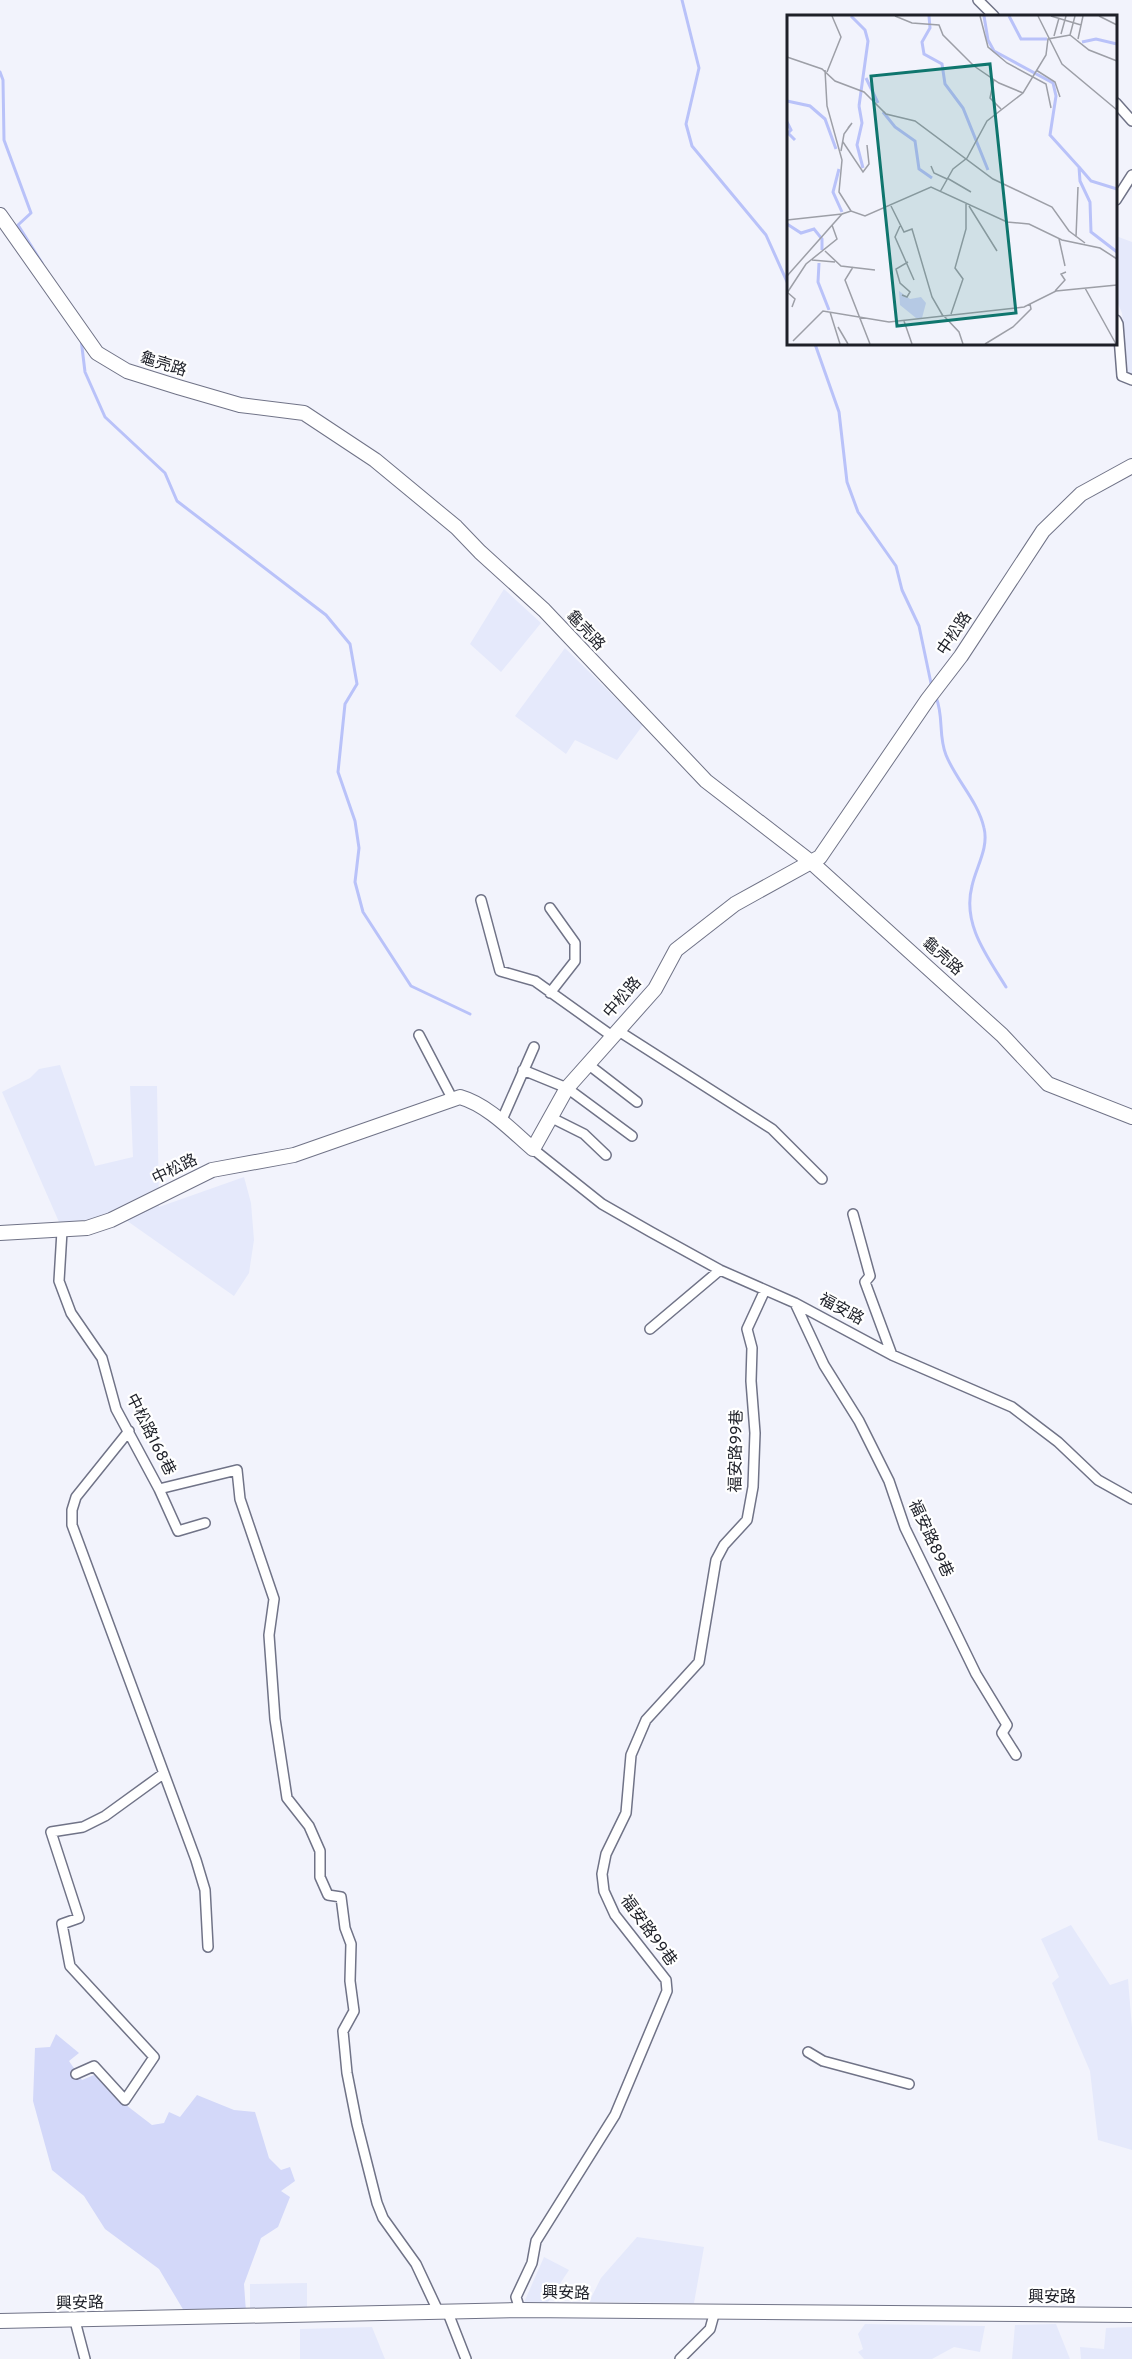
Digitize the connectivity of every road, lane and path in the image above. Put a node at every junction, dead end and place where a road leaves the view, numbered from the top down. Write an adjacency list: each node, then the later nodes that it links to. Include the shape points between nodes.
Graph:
1 (978, 0): 2 (street)
2 (993, 15)
3 (1117, 104): 4 (street)
4 (1132, 121)
5 (1132, 175): 6 (street)
6 (1117, 198)
7 (0, 215): 11 (street, 龜壳路, via 96,353 127,371 188,390 240,405 304,413 375,460 544,610 706,781)
8 (1117, 322): 9 (street, via 1122,376)
9 (1132, 380)
10 (1132, 466): 11 (street, 中松路, via 1081,495 1043,531 962,656 835,836)
11 (811, 862): 15 (street, 中松路, via 735,904 676,950 655,989); 24 (street, 龜壳路, via 994,1027 1048,1084)
12 (481, 900): 14 (street, via 500,972 535,981)
13 (550, 908): 14 (street, via 575,943 575,961)
14 (550, 993): 15 (street)
15 (615, 1033): 18 (street, 中松路); 29 (street, via 772,1129)
16 (419, 1035): 21 (street)
17 (534, 1047): 19 (street)
18 (589, 1065): 20 (street, 中松路); 22 (street)
19 (523, 1070): 20 (street); 25 (street)
20 (567, 1088): 23 (street, 中松路); 26 (street)
21 (453, 1100): 25 (street, via 470,1100); 31 (street, 中松路, via 294,1155 212,1170 111,1220)
22 (637, 1102)
23 (550, 1117): 27 (street, 中松路); 28 (street, via 584,1134)
24 (1132, 1117)
25 (501, 1122): 27 (street)
26 (632, 1136)
27 (533, 1149): 33 (street, 福安路, via 602,1204)
28 (606, 1155)
29 (822, 1179)
30 (853, 1214): 37 (street, via 870,1276 865,1282)
31 (62, 1231): 32 (street, 中松路); 38 (street, 中松路168巷, via 59,1281 71,1313 102,1358 116,1409)
32 (0, 1233)
33 (720, 1270): 34 (street, 福安路); 36 (street)
34 (765, 1290): 35 (street, 福安路); 48 (street, 福安路99巷, via 747,1329 752,1348 755,1433 747,1520 716,1560 699,1662 646,1720 631,1755 626,1813 606,1854 602,1874 603,1891 615,1915 666,1980 667,1991 615,2115 536,2241 532,2263 516,2296)
35 (795, 1303): 37 (street, 福安路); 42 (street, 福安路89巷, via 824,1365 859,1421 889,1481 905,1528 976,1674 1006,1725 1002,1733)
36 (650, 1329)
37 (892, 1355): 40 (street, 福安路, via 1012,1407 1058,1442 1098,1480)
38 (129, 1431): 39 (street, 中松路168巷); 43 (street, via 76,1497 72,1526)
39 (159, 1489): 41 (street, via 178,1531); 50 (street, 中松路168巷, via 237,1470 240,1498 274,1599 268,1635 287,1798 309,1826 320,1851 320,1877 328,1895 341,1897 351,1944 354,2011 343,2031 357,2124 380,2211)
40 (1132, 1499)
41 (205, 1523)
42 (1016, 1755)
43 (163, 1774): 44 (street, via 205,1890); 46 (street, via 98,1820 83,1827 51,1832 79,1918 62,1924 70,1966 154,2057 125,2100 94,2066)
44 (208, 1947)
45 (808, 2052): 47 (street, via 823,2061)
46 (76, 2074)
47 (909, 2084)
48 (520, 2310): 49 (street, 興安路); 50 (street, 興安路)
49 (715, 2311): 51 (street, 興安路); 56 (street, via 710,2329)
50 (444, 2313): 53 (street, 興安路); 55 (street)
51 (1132, 2315)
52 (0, 2321): 53 (street, 興安路)
53 (75, 2321): 54 (street)
54 (85, 2359)
55 (466, 2359)
56 (680, 2359)

